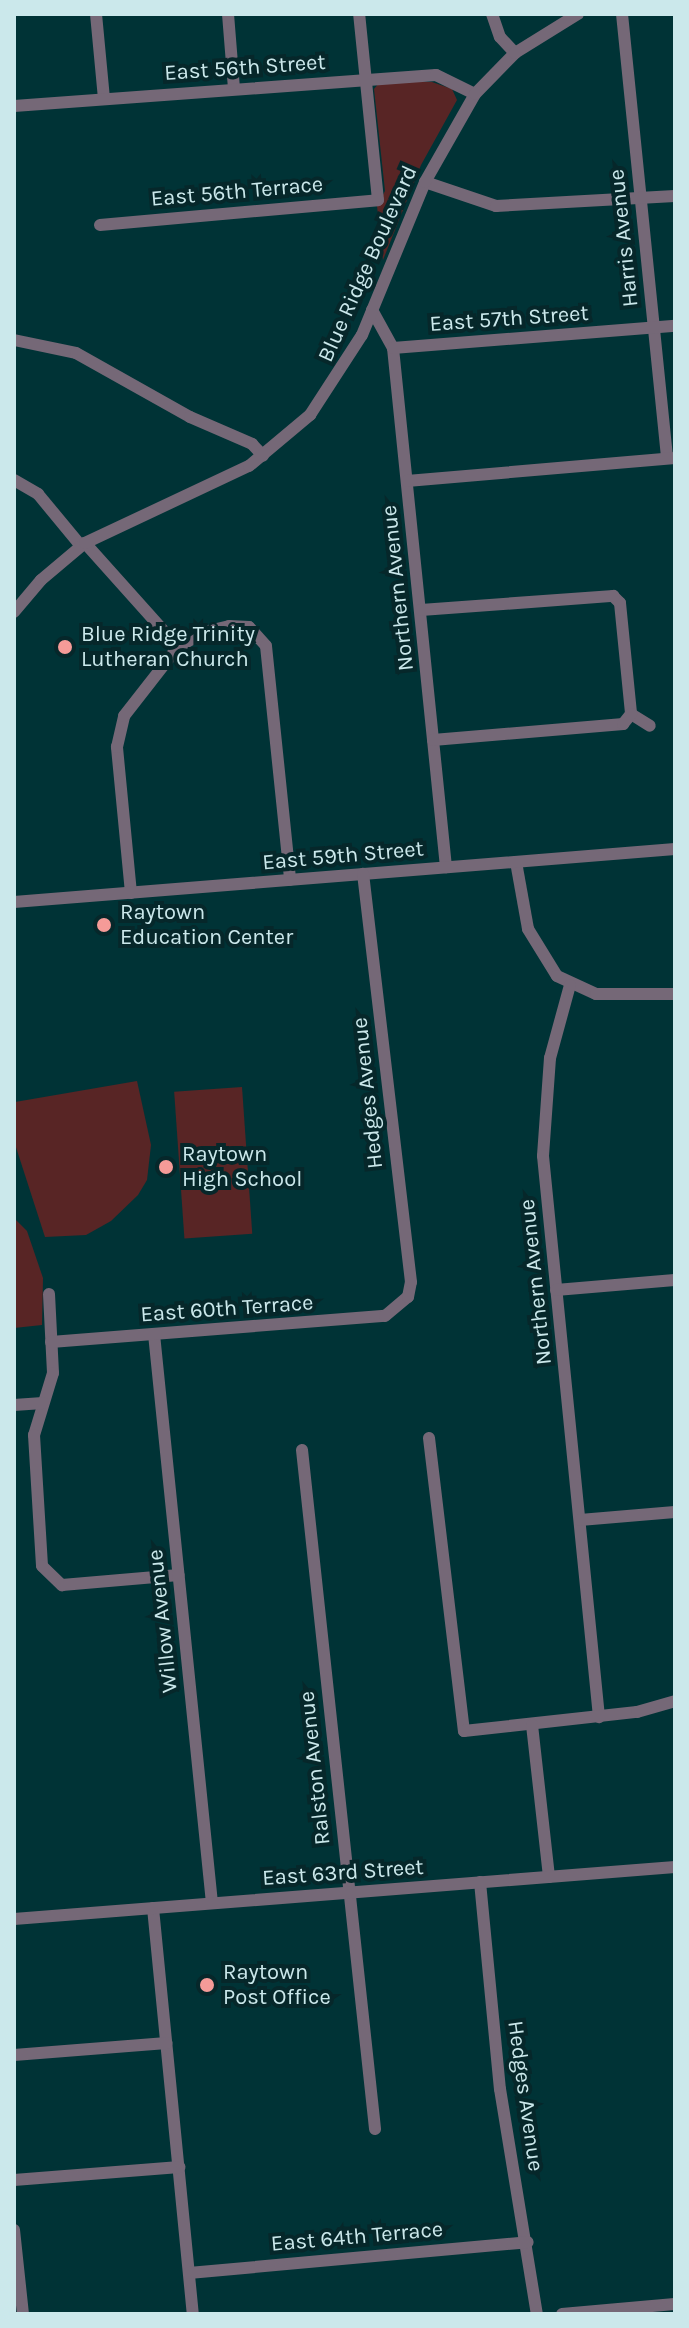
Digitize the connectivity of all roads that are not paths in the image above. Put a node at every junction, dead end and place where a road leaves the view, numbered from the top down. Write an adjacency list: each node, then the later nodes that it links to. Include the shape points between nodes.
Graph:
1 (96, 14): 11 (street)
2 (228, 14): 9 (street)
3 (359, 14): 8 (street)
4 (492, 14): 7 (street, via 500,37)
5 (578, 14): 7 (street, Blue Ridge Boulevard)
6 (622, 14): 15 (street, Harris Avenue)
7 (515, 53): 10 (street, Blue Ridge Boulevard)
8 (366, 79): 9 (street, East 56th Street); 10 (street, East 56th Street, via 436,75); 16 (street, East 56th Terrace, via 378,200)
9 (234, 89): 11 (street, East 56th Street)
10 (475, 94): 13 (street, Blue Ridge Boulevard)
11 (104, 98): 12 (street, East 56th Street)
12 (14, 106)
13 (425, 182): 15 (street, via 496,206); 17 (street, Blue Ridge Boulevard)
14 (675, 196): 15 (street)
15 (639, 199): 19 (street, Harris Avenue)
16 (100, 225)
17 (372, 310): 21 (street, Northern Avenue, via 387,328); 22 (street, Blue Ridge Boulevard, via 329,392)
18 (675, 326): 19 (street, East 57th Street)
19 (653, 328): 21 (street, East 57th Street); 23 (street, Harris Avenue)
20 (14, 340): 22 (street, via 76,353 190,417 252,444)
21 (393, 348): 25 (street, Northern Avenue)
22 (263, 456): 26 (street, Blue Ridge Boulevard)
23 (671, 458): 25 (street)
24 (14, 480): 26 (street, via 38,494)
25 (407, 481): 29 (street, Northern Avenue)
26 (83, 545): 30 (street, Blue Ridge Boulevard, via 41,580); 31 (street)
27 (622, 584): 28 (street)
28 (613, 596): 29 (street); 32 (street, via 620,603)
29 (421, 610): 34 (street, Northern Avenue)
30 (14, 612)
31 (178, 647): 39 (street, via 229,626 249,627 263,639); 40 (street, via 139,693 119,730)
32 (631, 714): 33 (street); 34 (street, via 623,724)
33 (650, 726)
34 (433, 740): 37 (street, Northern Avenue)
35 (675, 849): 36 (street, East 59th Street)
36 (516, 862): 37 (street, East 59th Street); 42 (street, via 528,929 547,964)
37 (446, 867): 38 (street, East 59th Street)
38 (363, 874): 39 (street, East 59th Street); 47 (street, Hedges Avenue, via 411,1282)
39 (290, 880): 40 (street, East 59th Street)
40 (131, 893): 41 (street, East 59th Street)
41 (14, 902)
42 (570, 985): 43 (street, via 596,994); 45 (street, Northern Avenue, via 550,1058 543,1113)
43 (675, 994)
44 (675, 1280): 45 (street)
45 (556, 1290): 55 (street, Northern Avenue)
46 (49, 1294): 49 (street)
47 (402, 1305): 48 (street, East 60th Terrace, via 385,1316)
48 (154, 1334): 49 (street, East 60th Terrace); 56 (street, Willow Avenue)
49 (51, 1342): 50 (street, via 53,1373)
50 (43, 1403): 51 (street); 56 (street, via 34,1435 41,1559 47,1575 62,1585)
51 (14, 1405)
52 (429, 1438): 59 (street, via 464,1731)
53 (302, 1450): 63 (street, Ralston Avenue)
54 (675, 1512): 55 (street)
55 (580, 1520): 58 (street, Northern Avenue)
56 (179, 1575): 64 (street, Willow Avenue)
57 (675, 1701): 58 (street)
58 (599, 1717): 59 (street)
59 (532, 1725): 61 (street)
60 (675, 1867): 61 (street, East 63rd Street)
61 (549, 1877): 62 (street, East 63rd Street)
62 (480, 1882): 63 (street, East 63rd Street); 73 (street, Hedges Avenue, via 500,2089)
63 (350, 1892): 64 (street, East 63rd Street); 69 (street, Ralston Avenue)
64 (212, 1903): 65 (street, East 63rd Street)
65 (153, 1908): 66 (street, East 63rd Street); 67 (street)
66 (14, 1919)
67 (167, 2043): 68 (street); 70 (street)
68 (14, 2055)
69 (375, 2129)
70 (179, 2167): 71 (street); 74 (street)
71 (14, 2180)
72 (14, 2230): 76 (street)
73 (528, 2242): 74 (street, East 64th Terrace); 78 (street, Hedges Avenue)
74 (189, 2273): 77 (street)
75 (675, 2304): 79 (street)
76 (23, 2314)
77 (193, 2314)
78 (537, 2314)
79 (562, 2314)

